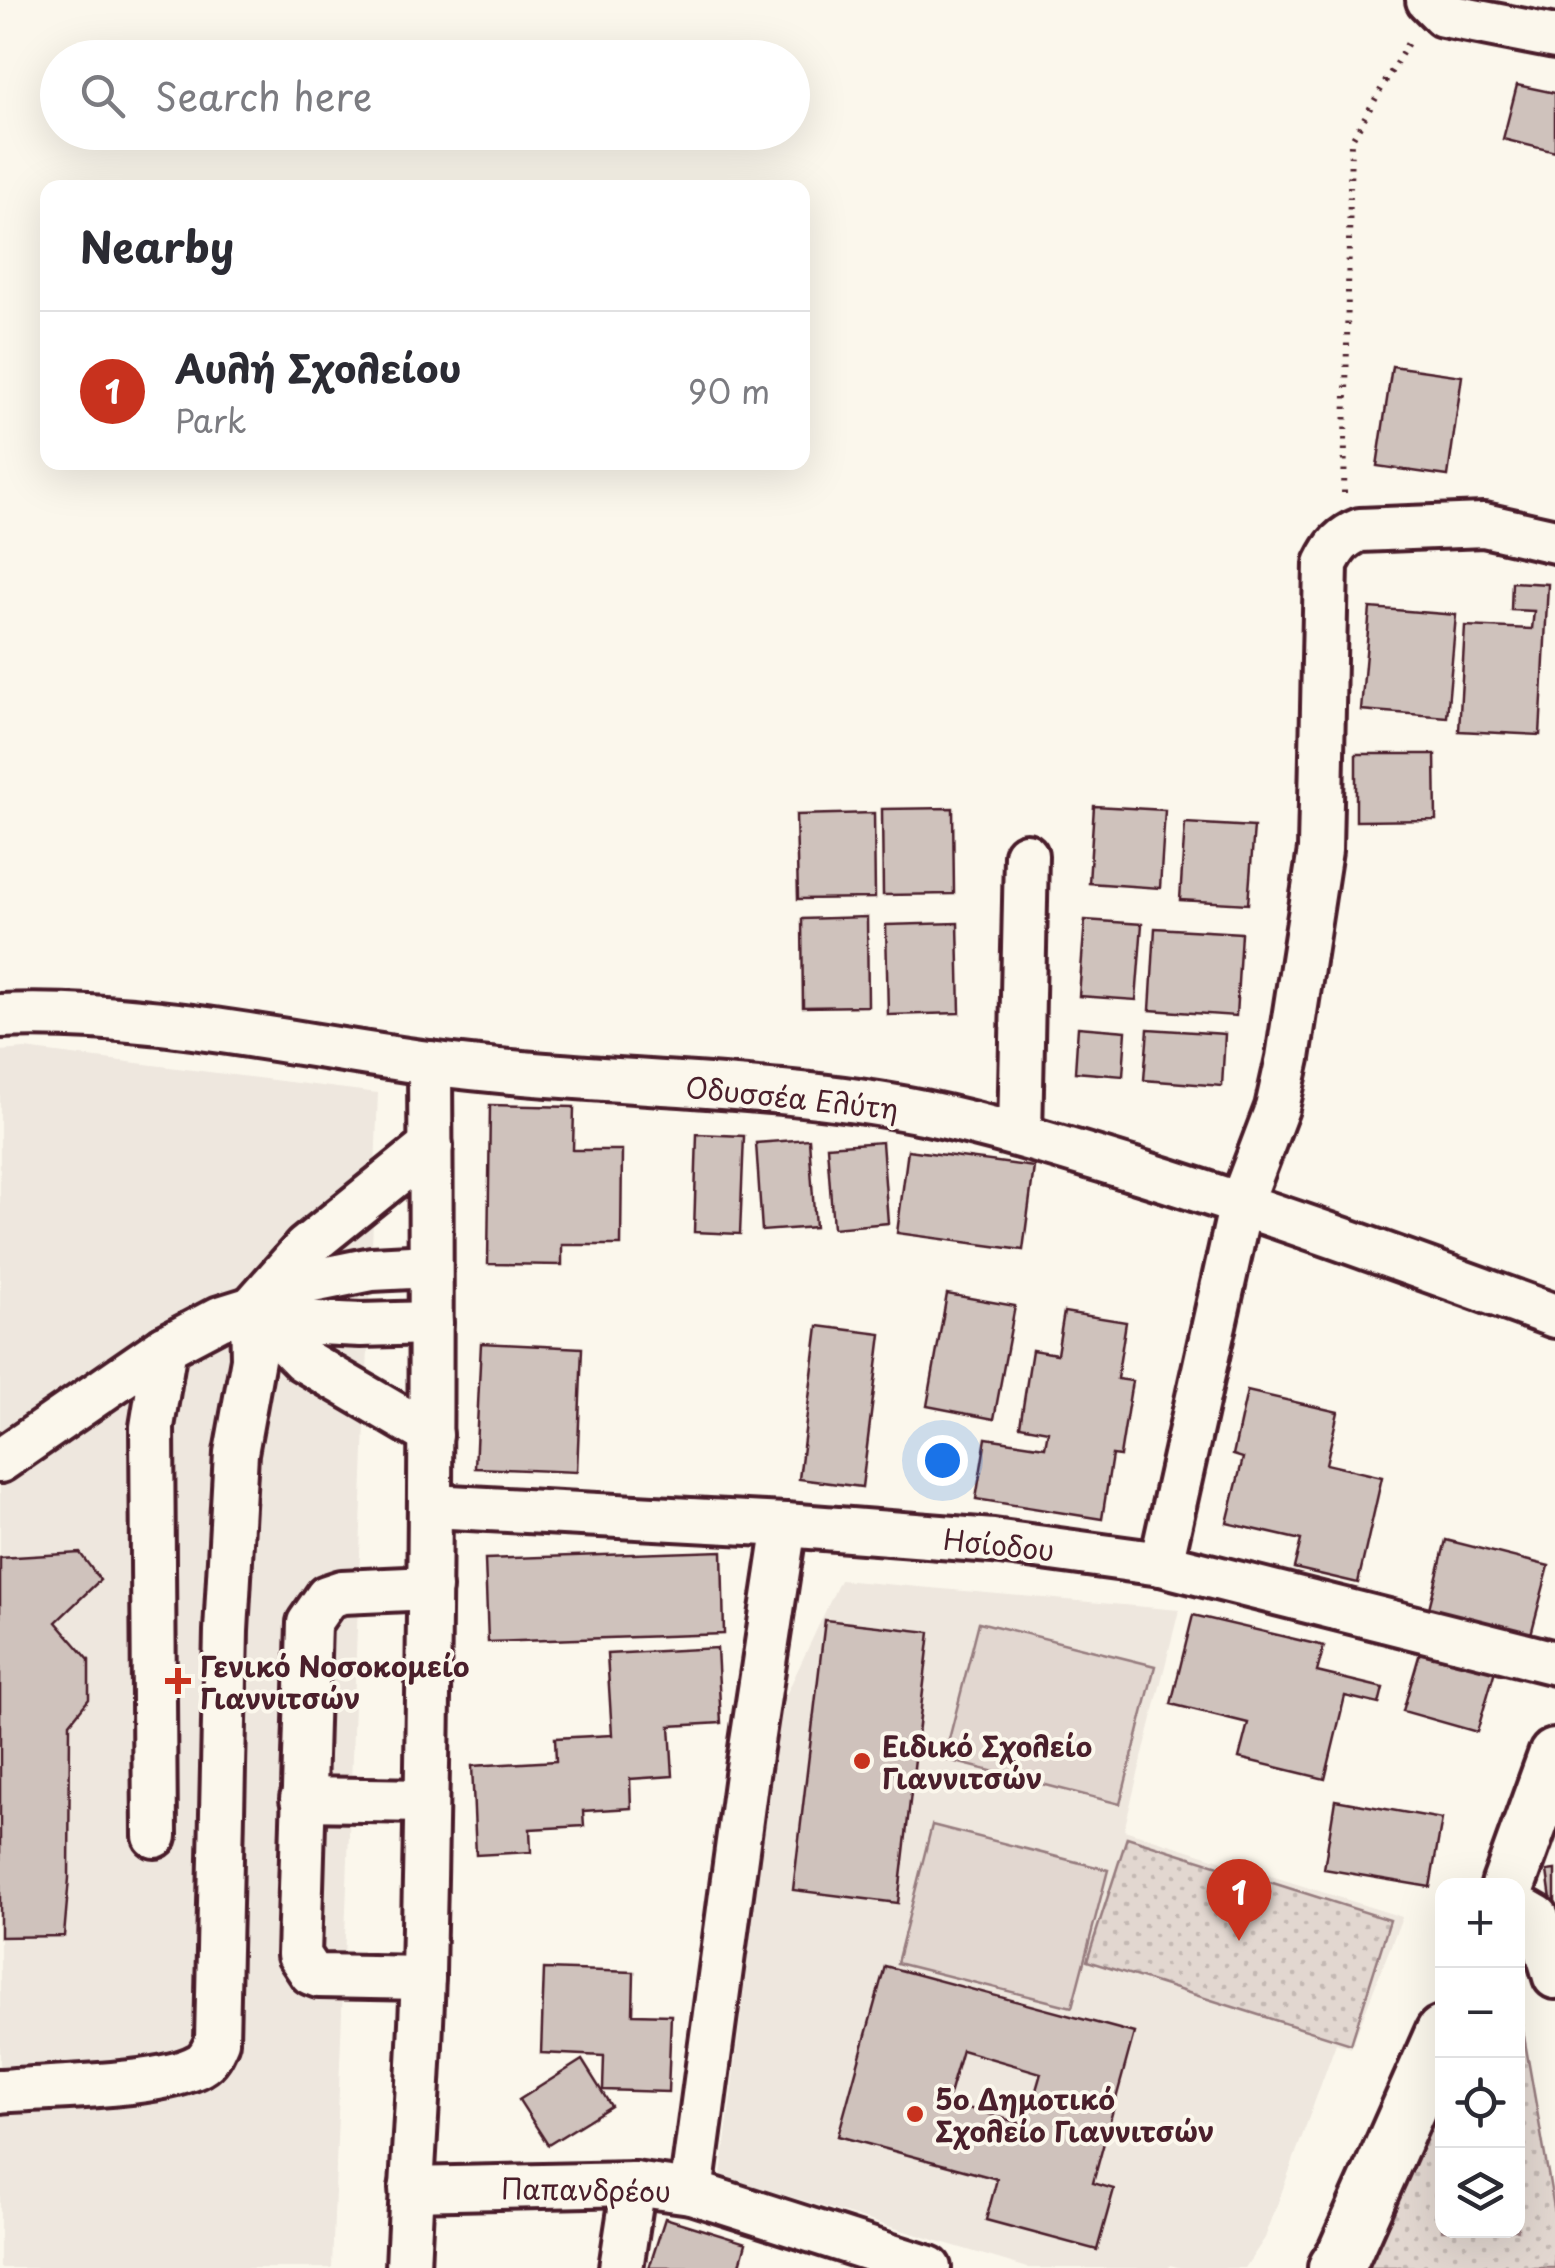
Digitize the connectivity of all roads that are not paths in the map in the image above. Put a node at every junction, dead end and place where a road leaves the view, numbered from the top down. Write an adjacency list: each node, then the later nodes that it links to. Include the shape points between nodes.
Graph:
1 (1429, 3): 2 (street, via 1444,15)
2 (1555, 37)
3 (1555, 540): 9 (street, via 1462,524 1360,530 1332,550 1324,583 1314,893 1276,1108)
4 (1026, 855): 7 (street)
5 (0, 1016): 6 (street, Οδυσσέα Ελύτη, via 248,1032)
6 (430, 1063): 7 (street, Οδυσσέα Ελύτη, via 827,1098); 8 (street)
7 (1020, 1135): 9 (street, Οδυσσέα Ελύτη)
8 (431, 1146): 10 (street); 11 (street, via 304,1248)
9 (1242, 1203): 12 (street, Οδυσσέα Ελύτη); 19 (street)
10 (430, 1266): 11 (street, via 308,1282); 13 (street)
11 (252, 1308): 13 (street, via 297,1322); 14 (street); 15 (street, via 303,1360); 31 (street, via 253,1360 236,1453 226,1630 217,2041 201,2065 178,2073)
12 (1555, 1316)
13 (431, 1323): 15 (street)
14 (165, 1346): 16 (street); 25 (street, via 152,1427)
15 (432, 1435): 17 (street)
16 (0, 1461)
17 (432, 1506): 18 (street, Ησίοδου); 20 (street)
18 (786, 1525): 19 (street, Ησίοδου); 34 (street)
19 (1161, 1564): 21 (street, Ησίοδου)
20 (430, 1588): 23 (street, via 342,1592 327,1598 308,1622); 24 (street)
21 (1555, 1663)
22 (1555, 1756): 26 (main road)
23 (302, 1799): 24 (street); 28 (street, via 302,1964 319,1976)
24 (426, 1801): 28 (street)
25 (154, 1836)
26 (1511, 1878)
27 (1525, 1910): 29 (street, via 1537,1917)
28 (422, 1978): 33 (street)
29 (1555, 1978)
30 (1435, 2048): 38 (main road)
31 (0, 2091)
32 (634, 2184): 33 (street, Παπανδρέου); 34 (street, Παπανδρέου); 36 (street)
33 (411, 2189): 35 (street)
34 (691, 2192): 37 (street, Παπανδρέου)
35 (408, 2268)
36 (621, 2268)
37 (928, 2268)
38 (1335, 2268)

